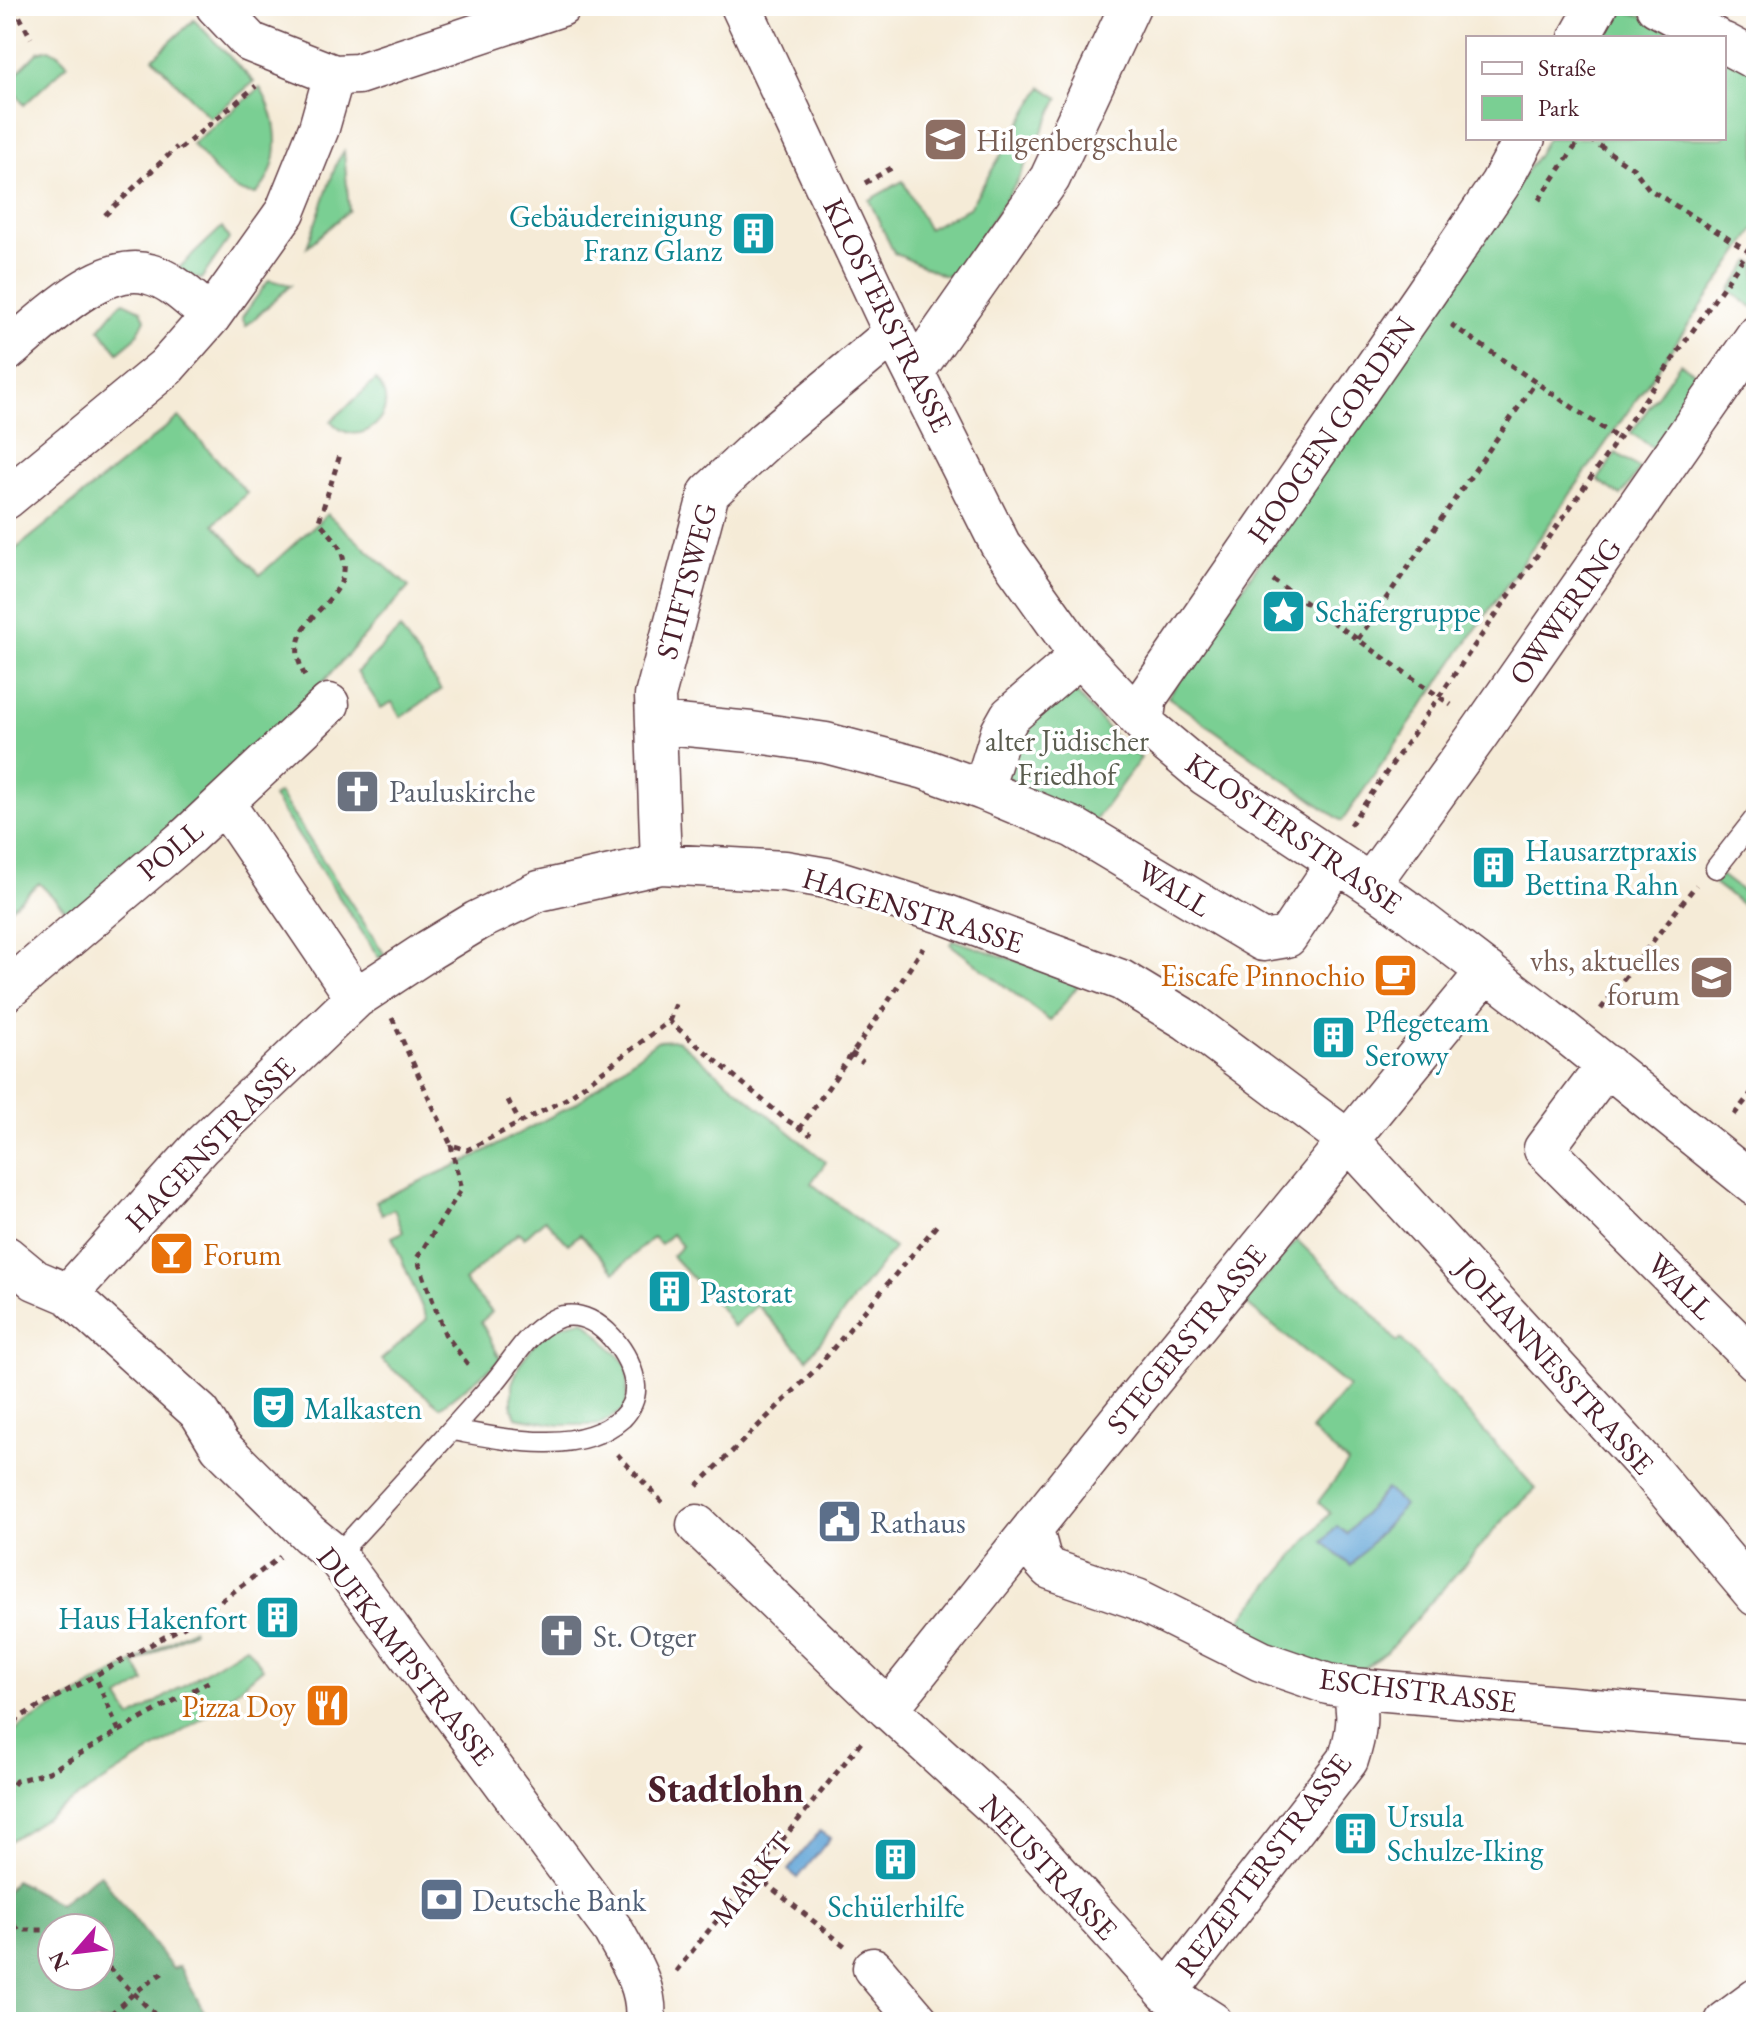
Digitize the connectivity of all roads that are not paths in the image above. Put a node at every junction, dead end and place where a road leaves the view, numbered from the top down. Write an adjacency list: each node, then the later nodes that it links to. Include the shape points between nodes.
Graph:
1 (216, 6): 11 (street, via 250,42)
2 (561, 6): 11 (street, via 358,74)
3 (741, 6): 14 (street, KLOSTERSTRASSE)
4 (1130, 6): 17 (street, via 1050,178)
5 (1597, 6): 7 (street)
6 (1656, 6): 8 (street)
7 (1580, 36)
8 (1711, 36)
9 (1726, 44): 10 (street)
10 (1756, 60)
11 (334, 75): 13 (street, via 285,212)
12 (1524, 140): 22 (street, HOOGEN GORDEN, via 1500,184 1147,697)
13 (211, 316): 16 (street, via 166,281 124,273 78,294); 18 (street, via 166,367)
14 (894, 333): 17 (street, KLOSTERSTRASSE); 21 (street, STIFTSWEG, via 709,493 655,696)
15 (1756, 336): 29 (street, OWWERING)
16 (6, 352)
17 (914, 372): 19 (street, KLOSTERSTRASSE, via 1000,544)
18 (6, 499)
19 (1080, 656): 22 (street, KLOSTERSTRASSE); 23 (street, via 1010,716)
20 (329, 704): 24 (street, POLL)
21 (656, 723): 23 (street, WALL, via 826,743); 26 (street, STIFTSWEG)
22 (1143, 723): 27 (street, KLOSTERSTRASSE, via 1205,775)
23 (983, 790): 27 (street, WALL, via 1074,828 1263,941 1287,937)
24 (224, 803): 31 (street, POLL); 32 (street)
25 (1756, 817): 28 (lane)
26 (661, 864): 32 (street, HAGENSTRASSE, via 539,891 477,921); 34 (street, HAGENSTRASSE, via 832,879 1121,980 1187,1020)
27 (1336, 864): 29 (street, KLOSTERSTRASSE)
28 (1710, 872)
29 (1377, 874): 30 (street, KLOSTERSTRASSE)
30 (1487, 971): 33 (street, KLOSTERSTRASSE); 34 (street, STEGERSTRASSE)
31 (6, 991)
32 (366, 992): 37 (street, HAGENSTRASSE, via 201,1146)
33 (1607, 1065): 35 (street, KLOSTERSTRASSE); 38 (street, WALL, via 1544,1149)
34 (1349, 1141): 41 (street, STEGERSTRASSE); 43 (street, JOHANNESSTRASSE, via 1650,1470)
35 (1756, 1186)
36 (6, 1256): 37 (street, DUFKAMPSTRASSE, via 35,1280)
37 (68, 1294): 42 (street, DUFKAMPSTRASSE, via 200,1413 220,1446)
38 (1756, 1361)
39 (452, 1430): 39 (lane, via 541,1327 564,1316 585,1319 605,1331 631,1365 636,1389 630,1411 585,1438 518,1440); 42 (lane)
40 (687, 1509): 45 (street)
41 (1033, 1530): 44 (street, ESCHSTRASSE, via 1041,1559 1050,1569 1137,1599 1261,1661); 45 (street, STEGERSTRASSE)
42 (323, 1545): 50 (street, DUFKAMPSTRASSE, via 613,1930 641,1983)
43 (1756, 1596)
44 (1352, 1688): 46 (street, ESCHSTRASSE); 48 (street, REZEPTERSTRASSE, via 1358,1718 1348,1760)
45 (888, 1709): 48 (street, NEUSTRASSE, via 1012,1822)
46 (1756, 1723)
47 (873, 1968): 52 (street)
48 (1167, 1993): 51 (street, NEUSTRASSE)
49 (1756, 1999): 53 (street)
50 (646, 2014)
51 (1202, 2020)
52 (919, 2022)
53 (1725, 2022)

